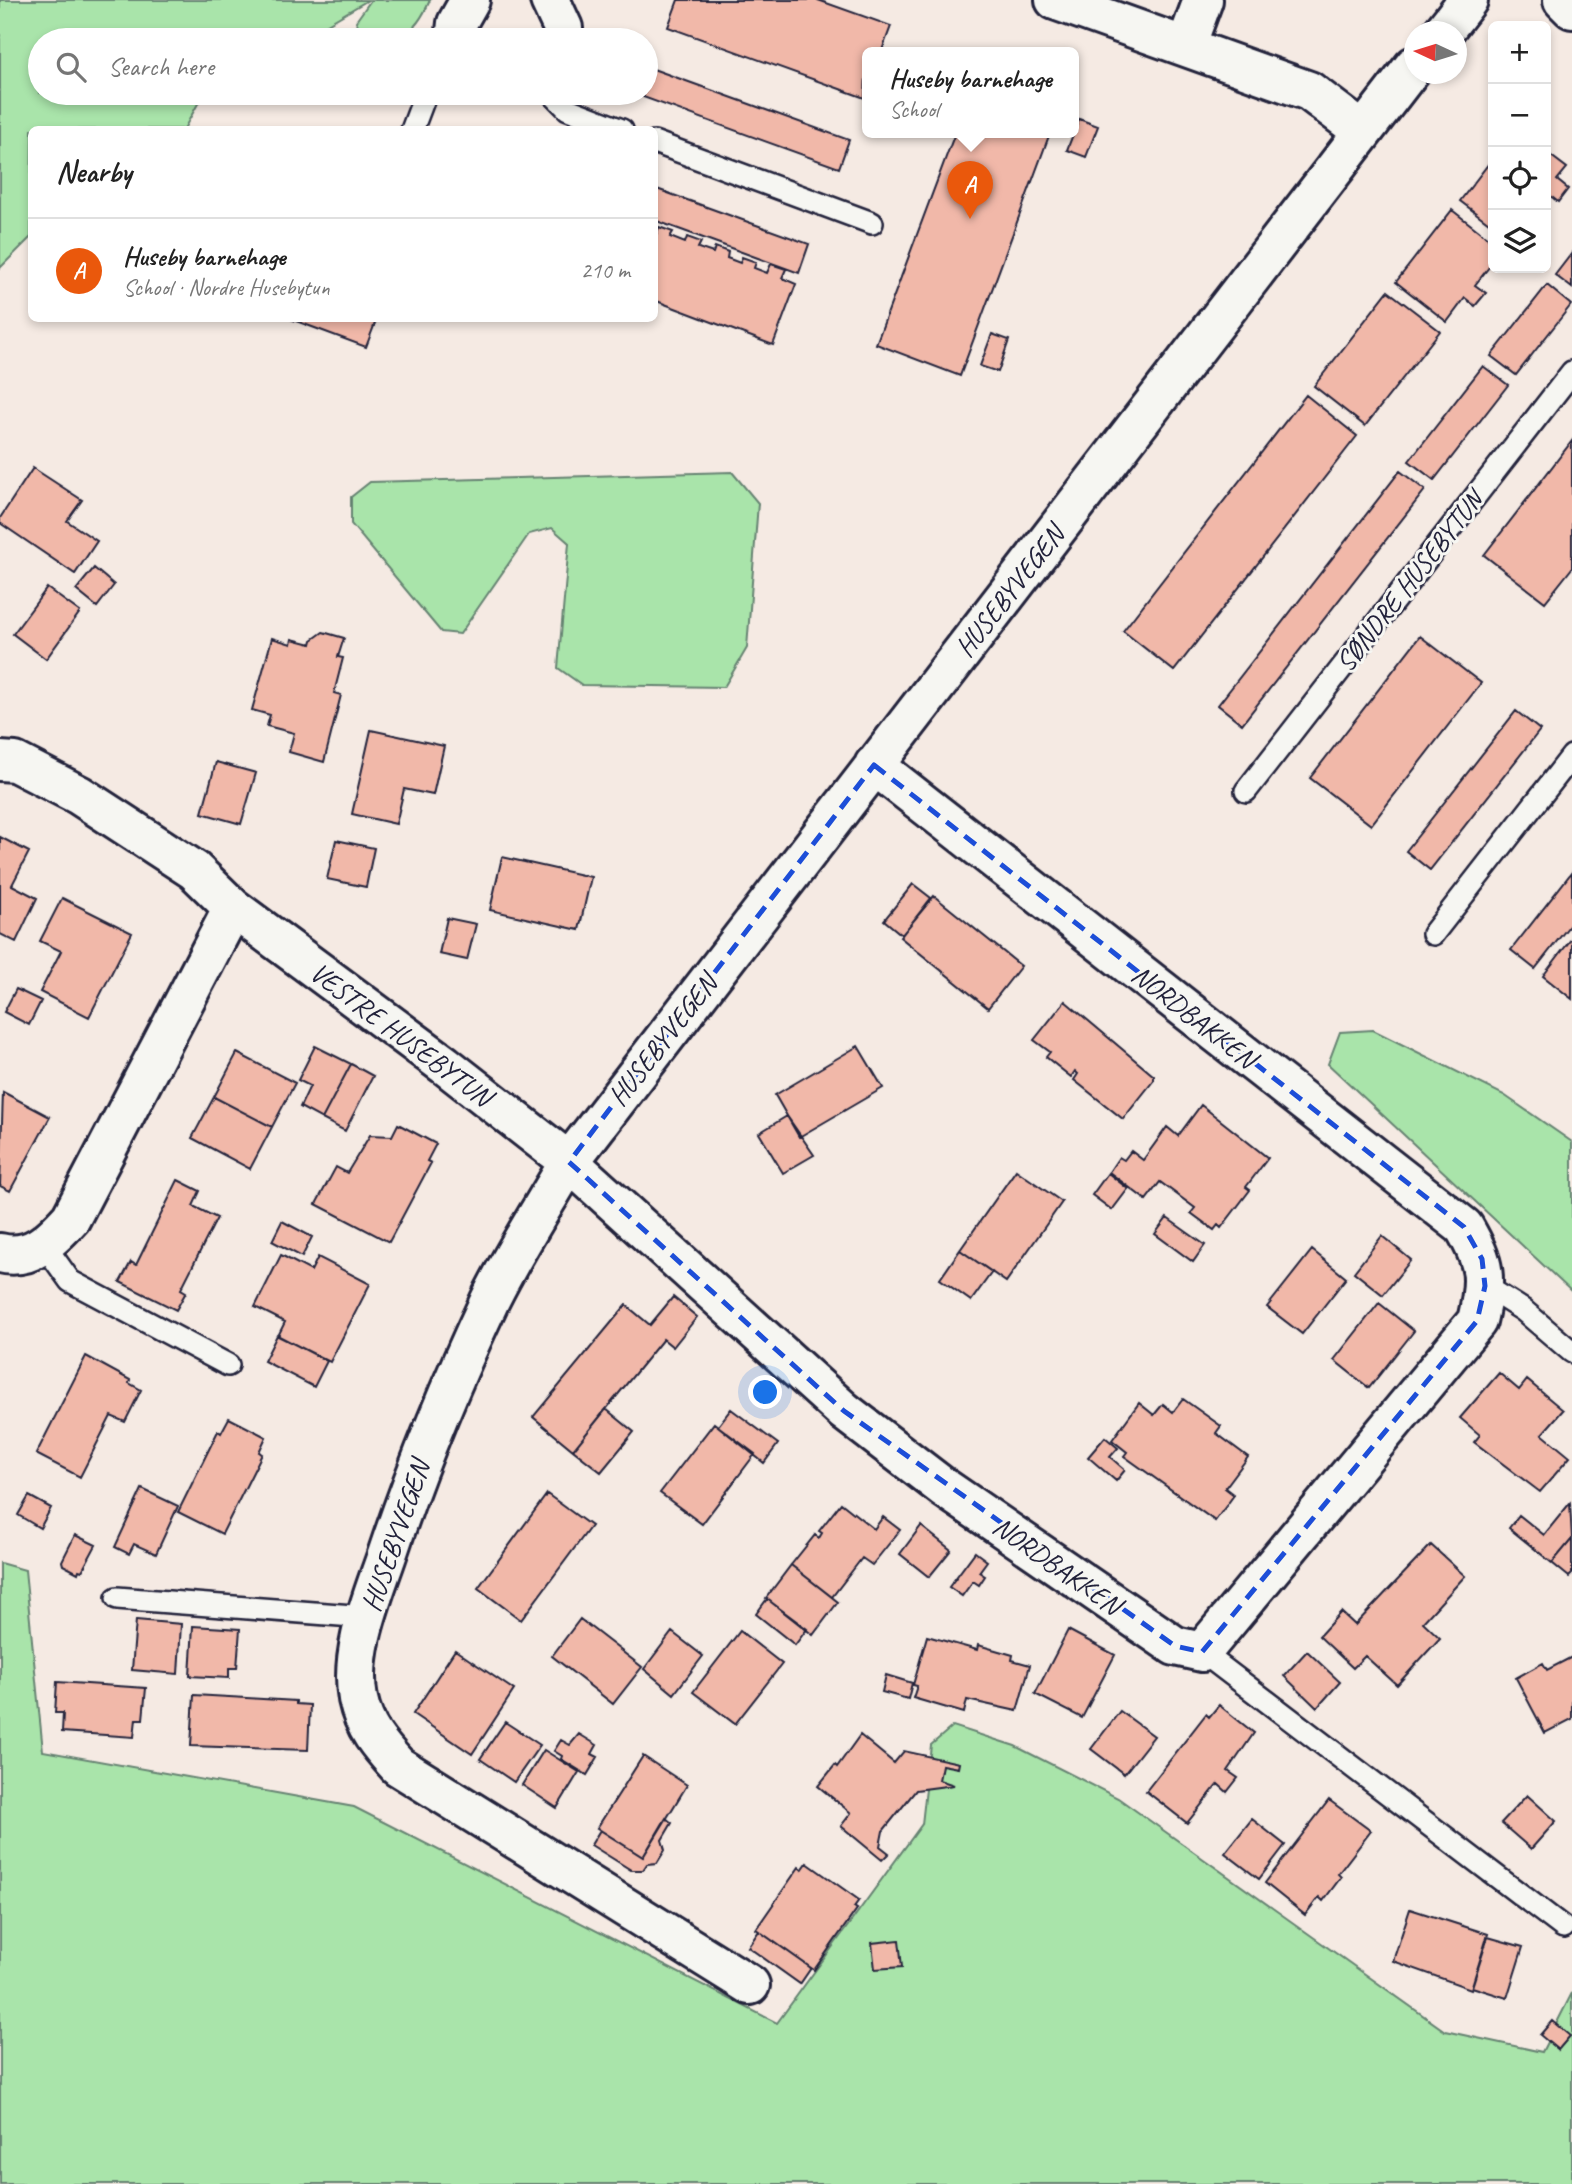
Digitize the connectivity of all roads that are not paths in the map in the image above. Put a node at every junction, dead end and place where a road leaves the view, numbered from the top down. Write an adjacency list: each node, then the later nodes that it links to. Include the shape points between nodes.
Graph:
1 (470, 0): 9 (street)
2 (550, 0): 10 (street)
3 (1055, 0): 11 (street)
4 (1203, 0): 11 (street)
5 (1468, 0): 8 (street)
6 (1563, 0): 7 (street)
7 (1572, 9)
8 (1452, 21)
9 (456, 28)
10 (561, 28)
11 (1185, 46): 17 (street, via 1309,91)
12 (1404, 79): 17 (street, HUSEBYVEGEN)
13 (421, 105): 15 (lane)
14 (564, 105): 16 (lane)
15 (414, 126)
16 (612, 126)
17 (1362, 131): 23 (street, HUSEBYVEGEN)
18 (658, 143): 19 (lane)
19 (872, 223)
20 (1572, 372): 24 (lane, SØNDRE HUSEBYTUN)
21 (1572, 756): 26 (lane)
22 (0, 761): 25 (street, VESTRE HUSEBYTUN, via 15,762 121,820 194,870)
23 (874, 765): 27 (street, HUSEBYVEGEN); 30 (street, NORDBAKKEN, via 1464,1227 1482,1258)
24 (1246, 791)
25 (233, 908): 27 (street, VESTRE HUSEBYTUN); 28 (street, via 71,1218)
26 (1433, 934)
27 (569, 1162): 34 (street, HUSEBYVEGEN, via 491,1298 417,1465); 35 (street, NORDBAKKEN, via 844,1411 943,1487 1175,1646)
28 (45, 1246): 29 (street, via 12,1256); 32 (lane, via 70,1281)
29 (0, 1252)
30 (1485, 1286): 31 (lane, via 1523,1310); 35 (street, NORDBAKKEN, via 1477,1321)
31 (1572, 1352)
32 (228, 1365)
33 (117, 1598): 34 (lane)
34 (366, 1617): 37 (street, HUSEBYVEGEN, via 358,1697 364,1723 375,1742 398,1766)
35 (1202, 1653): 36 (lane, NORDBAKKEN)
36 (1563, 1927)
37 (750, 1985)

